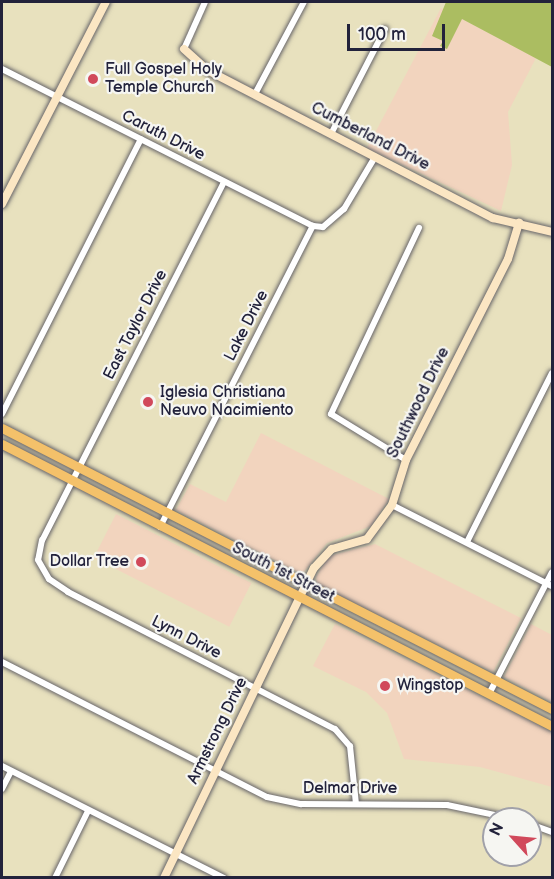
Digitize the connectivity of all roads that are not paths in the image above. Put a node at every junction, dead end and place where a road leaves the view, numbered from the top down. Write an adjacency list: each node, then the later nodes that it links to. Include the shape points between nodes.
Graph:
1 (106, 2): 8 (street)
2 (205, 2): 5 (street)
3 (304, 2): 7 (street)
4 (385, 28): 9 (street)
5 (184, 49): 7 (street, Cumberland Drive, via 207,70)
6 (2, 69): 8 (street, Caruth Drive)
7 (255, 94): 9 (street, Cumberland Drive)
8 (56, 96): 10 (street, Caruth Drive); 13 (street)
9 (331, 134): 11 (street, Cumberland Drive)
10 (141, 140): 12 (street, Caruth Drive); 19 (street)
11 (375, 157): 14 (street, Cumberland Drive, via 493,218); 15 (street, via 344,209 323,227)
12 (224, 182): 15 (street, Caruth Drive); 23 (street, East Taylor Drive)
13 (2, 204)
14 (519, 223): 17 (street, Cumberland Drive); 22 (street, Southwood Drive, via 508,259)
15 (313, 226): 26 (street, Lake Drive)
16 (419, 228): 22 (street, via 332,401 334,420)
17 (552, 232)
18 (552, 373): 28 (street)
19 (2, 414)
20 (2, 428): 23 (main road, South 1st Street)
21 (2, 444): 24 (main road, South 1st Street)
22 (406, 460): 25 (street, Southwood Drive)
23 (79, 468): 24 (street, East Taylor Drive); 26 (main road, South 1st Street)
24 (72, 481): 27 (main road, South 1st Street); 30 (street, East Taylor Drive, via 39,550)
25 (392, 505): 28 (street); 31 (street, Southwood Drive, via 368,539 322,556)
26 (167, 513): 27 (street, Lake Drive); 31 (main road, South 1st Street)
27 (160, 526): 33 (main road, South 1st Street)
28 (466, 542): 32 (street)
29 (552, 572): 32 (street)
30 (49, 579): 38 (street, Lynn Drive)
31 (305, 585): 33 (street, Southwood Drive); 34 (main road, South 1st Street)
32 (549, 585): 37 (street)
33 (299, 597): 35 (main road, South 1st Street); 38 (street, Armstrong Drive)
34 (400, 632): 35 (main road); 37 (main road, South 1st Street)
35 (393, 646): 39 (main road, South 1st Street)
36 (2, 662): 44 (street, Delmar Drive)
37 (496, 681): 39 (street); 40 (main road, South 1st Street)
38 (255, 689): 44 (street, Armstrong Drive); 46 (street, Lynn Drive, via 345,738 353,756)
39 (489, 694): 41 (main road, South 1st Street)
40 (552, 710)
41 (552, 726)
42 (2, 766): 43 (street)
43 (11, 771): 45 (street); 47 (street)
44 (214, 772): 46 (street, Delmar Drive, via 284,802); 49 (street, Armstrong Drive)
45 (2, 789)
46 (356, 804): 48 (street, Delmar Drive, via 447,805)
47 (88, 811): 49 (street); 50 (street)
48 (482, 812)
49 (175, 855): 51 (street, Armstrong Drive); 52 (street)
50 (55, 878)
51 (164, 878)
52 (224, 878)

